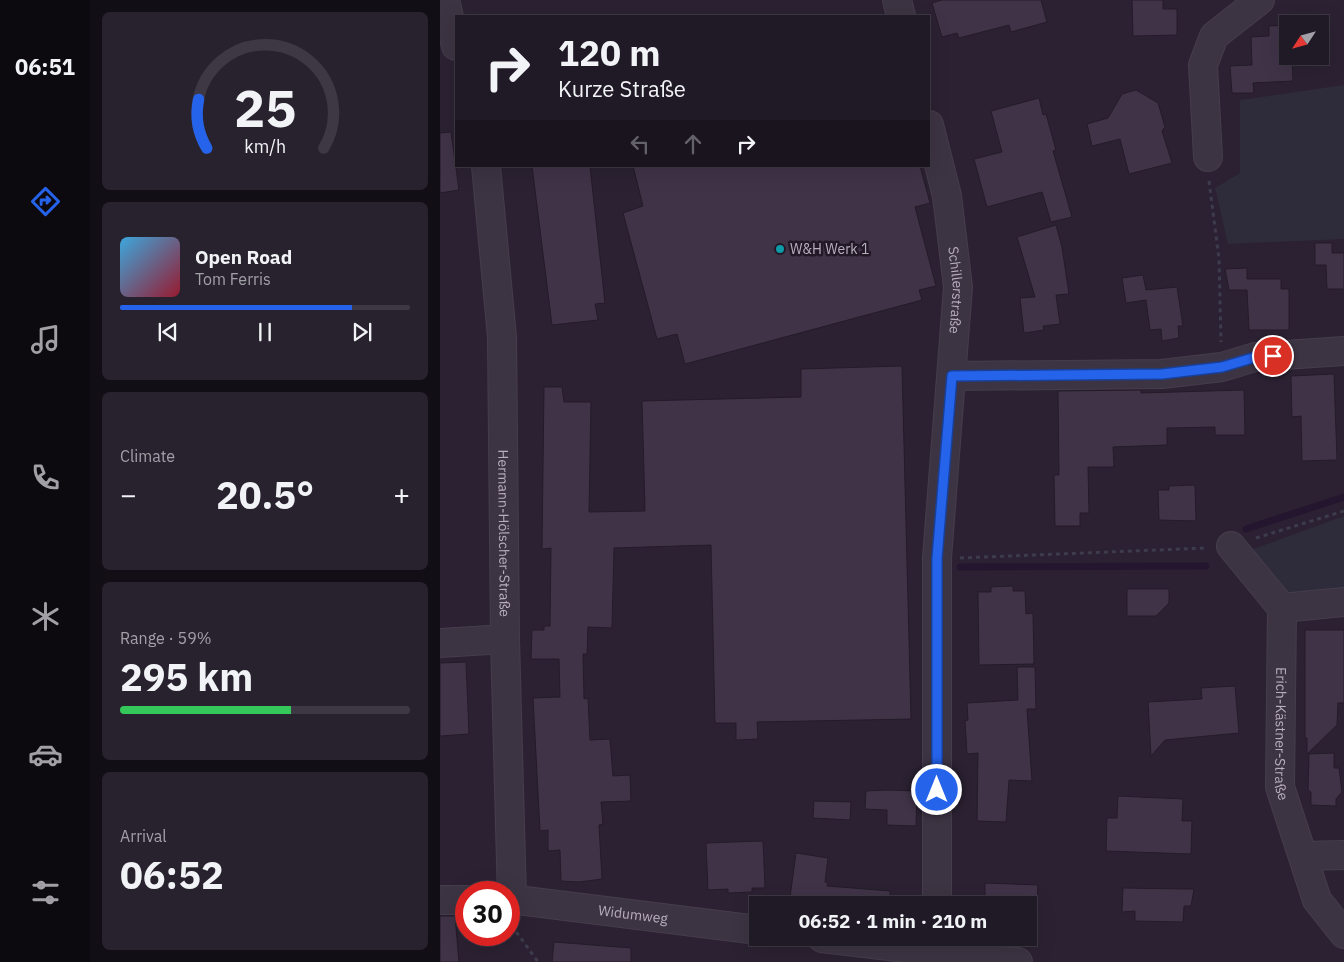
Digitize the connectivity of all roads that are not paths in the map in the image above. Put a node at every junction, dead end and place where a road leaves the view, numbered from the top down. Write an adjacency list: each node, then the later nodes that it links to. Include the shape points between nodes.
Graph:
1 (445, 0): 5 (street)
2 (897, 0): 4 (street)
3 (1260, 0): 7 (street, via 1214,36 1203,65)
4 (901, 15)
5 (455, 42)
6 (930, 129): 10 (street, Schillerstraße, via 946,196 957,277)
7 (1208, 156)
8 (486, 167): 14 (street, Hermann-Hölscher-Straße, via 502,337)
9 (1344, 351): 10 (street, via 1256,357 1222,367 1162,374)
10 (952, 376): 19 (street, Schillerstraße, via 937,558)
11 (1232, 546): 13 (street)
12 (1344, 602): 13 (street)
13 (1282, 608): 17 (street, Erich-Kästner-Straße, via 1280,787)
14 (504, 639): 15 (street); 18 (street, Hermann-Hölscher-Straße)
15 (440, 644)
16 (1344, 855): 17 (street)
17 (1302, 856): 24 (street, Erich-Kästner-Straße, via 1317,900)
18 (510, 881)
19 (938, 896)
20 (440, 900): 21 (street)
21 (455, 900)
22 (520, 900): 23 (street, Widumweg)
23 (749, 929)
24 (1344, 934)
25 (899, 946): 26 (street)
26 (938, 950): 27 (street, via 960,959)
27 (1018, 962)

